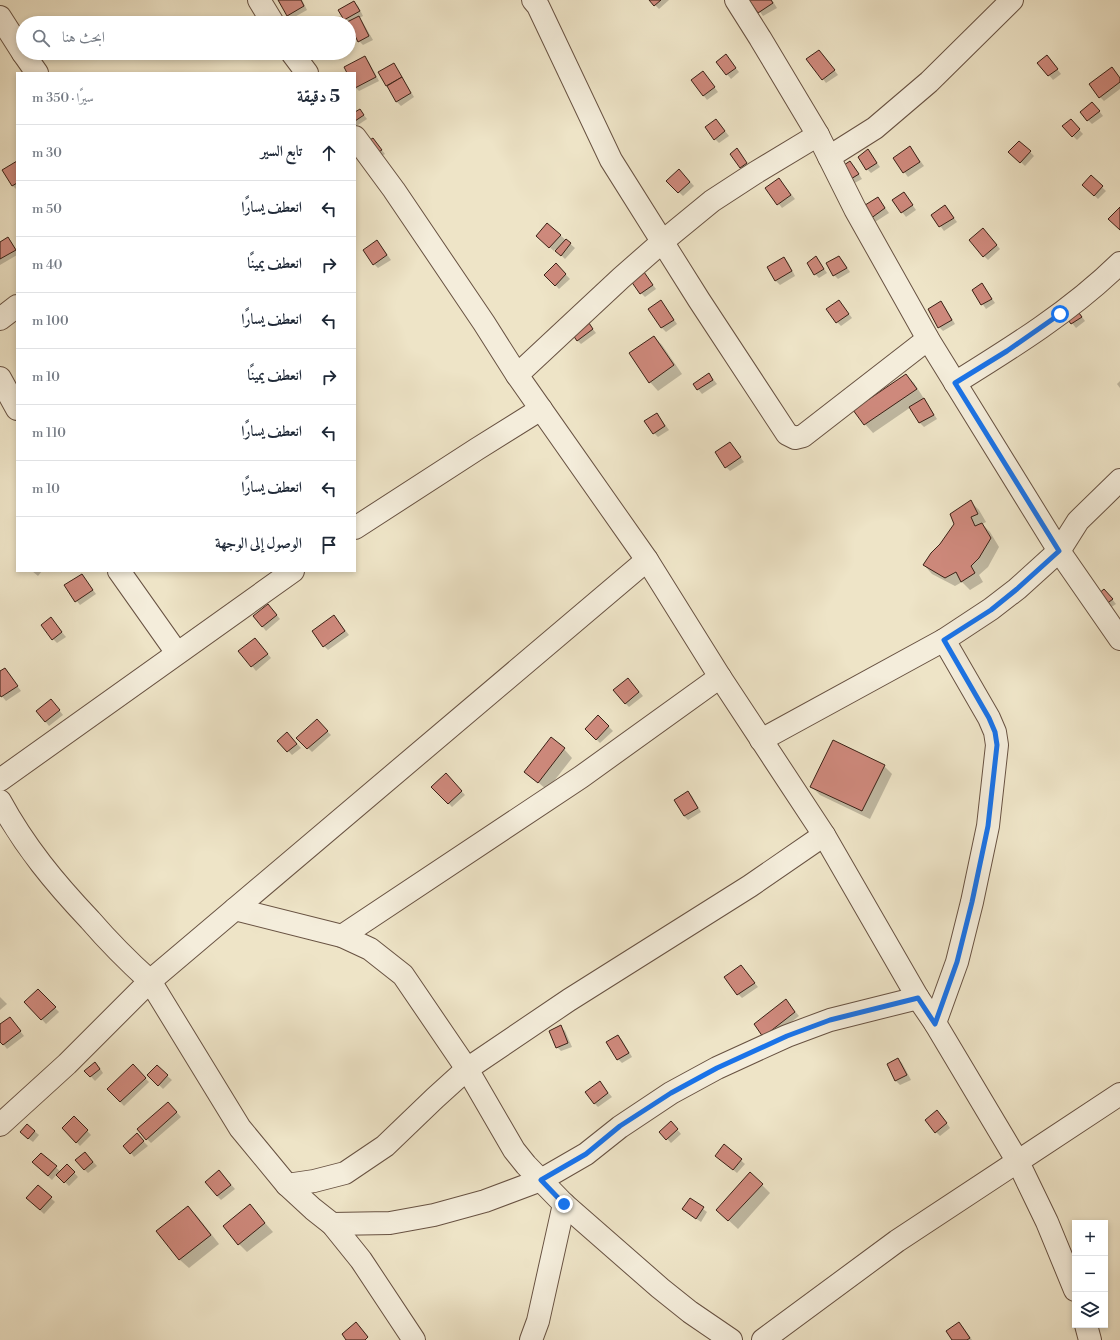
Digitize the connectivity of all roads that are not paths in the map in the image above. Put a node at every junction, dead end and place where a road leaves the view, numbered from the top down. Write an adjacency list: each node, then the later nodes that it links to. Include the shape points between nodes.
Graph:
1 (259, 0): 5 (street)
2 (736, 0): 12 (street)
3 (1012, 0): 14 (street, via 929,82 875,128)
4 (536, 2): 15 (street, via 611,160)
5 (269, 16)
6 (0, 17): 7 (street)
7 (16, 42)
8 (28, 60): 10 (street)
9 (297, 60): 11 (street)
10 (36, 72)
11 (306, 72)
12 (818, 135): 14 (street); 15 (street, via 712,201)
13 (356, 138): 20 (street, via 480,316)
14 (829, 157): 19 (street, via 855,209)
15 (662, 242): 19 (street, via 787,434 795,438 803,436); 20 (street)
16 (1120, 263): 22 (street, via 1060,314)
17 (16, 307): 18 (street)
18 (0, 319)
19 (928, 339): 22 (street)
20 (517, 375): 24 (street)
21 (0, 378): 23 (street)
22 (955, 383): 27 (street)
23 (16, 407)
24 (541, 409): 26 (street); 28 (street)
25 (1120, 480): 27 (street, via 1078,521)
26 (356, 525)
27 (1059, 551): 31 (street); 32 (street, via 991,610)
28 (647, 560): 34 (street); 39 (street)
29 (120, 572): 33 (street)
30 (292, 572): 33 (street)
31 (1120, 639)
32 (944, 640): 35 (street); 43 (street, via 989,718 997,745 988,826 972,902 957,962)
33 (177, 653): 36 (street)
34 (720, 677): 35 (street); 40 (street, via 574,781)
35 (761, 740): 38 (street)
36 (0, 780)
37 (0, 801): 41 (street, via 27,846 56,884)
38 (824, 835): 42 (street); 44 (street, via 750,886 570,1000)
39 (235, 909): 40 (street); 41 (street)
40 (342, 936): 44 (street, via 370,949 402,975)
41 (150, 981): 46 (street, via 67,1064); 49 (street, via 240,1128)
42 (918, 998): 43 (street); 48 (street, via 830,1020 787,1036 717,1068 671,1093 620,1126 586,1154)
43 (935, 1024): 47 (street)
44 (467, 1069): 48 (street, via 514,1150); 49 (street, via 385,1146 345,1173)
45 (1120, 1094): 47 (street)
46 (0, 1125)
47 (1018, 1162): 52 (street, via 1048,1222); 57 (street, via 897,1241)
48 (541, 1180): 50 (street); 51 (street, via 485,1201 434,1215 390,1223)
49 (287, 1186): 51 (street)
50 (564, 1204): 55 (street, via 538,1321); 56 (street, via 660,1288)
51 (332, 1224): 54 (street, via 361,1260)
52 (1072, 1282)
53 (1087, 1328): 58 (street)
54 (414, 1340)
55 (531, 1340)
56 (731, 1340)
57 (763, 1340)
58 (1090, 1340)

